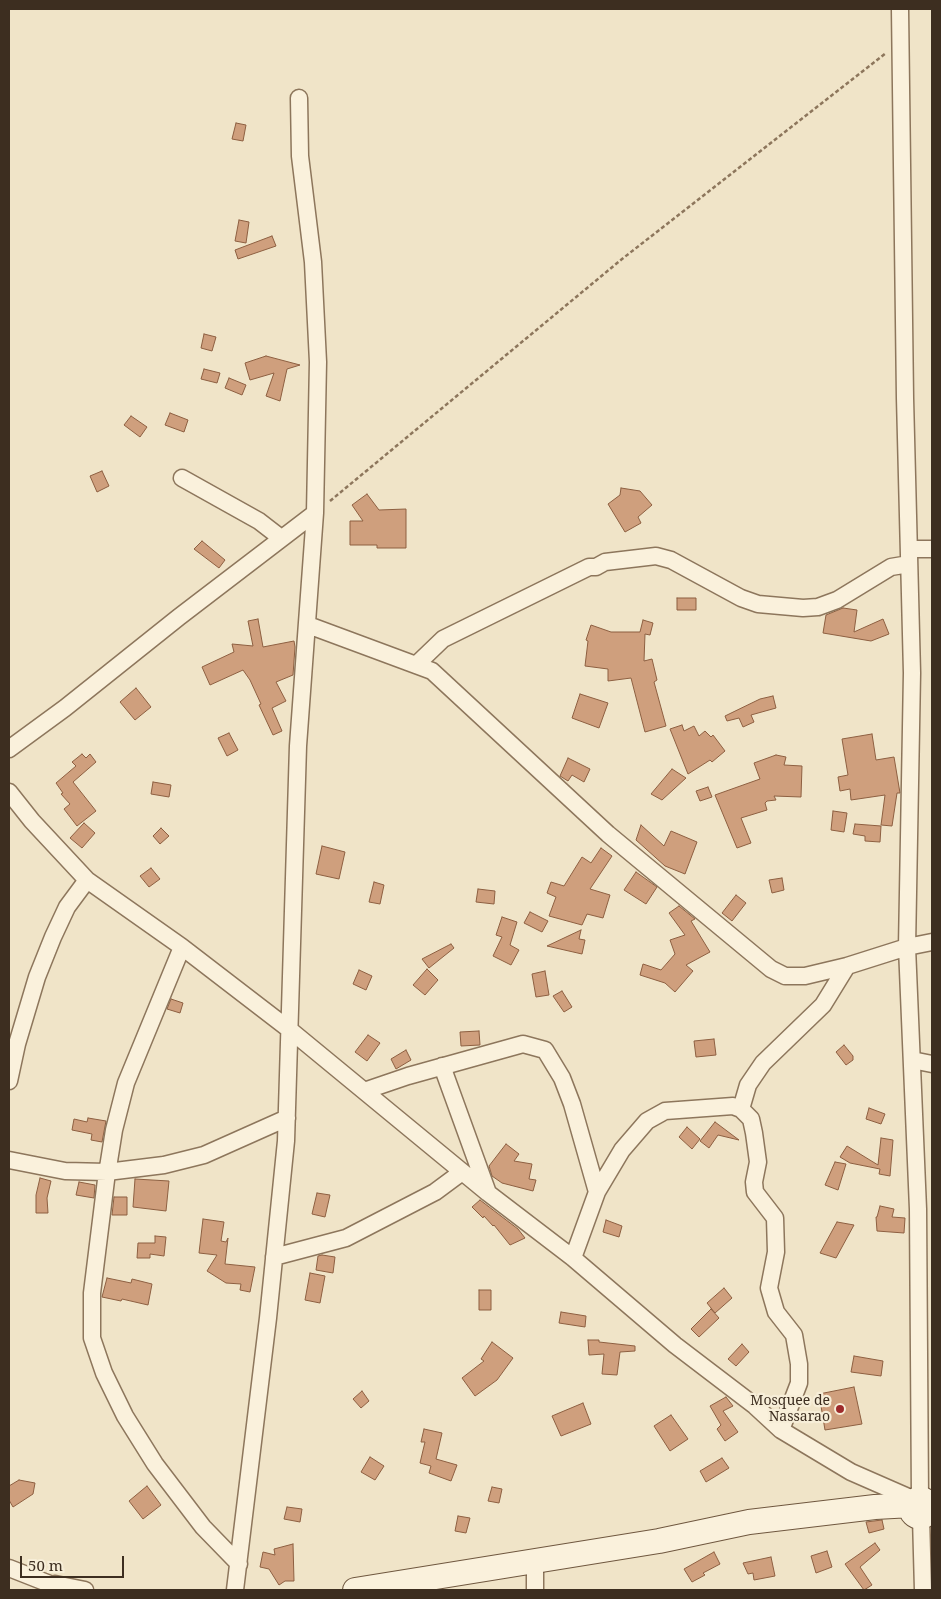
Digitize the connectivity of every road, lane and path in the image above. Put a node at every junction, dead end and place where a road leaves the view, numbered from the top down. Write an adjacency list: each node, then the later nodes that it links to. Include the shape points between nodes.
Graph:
1 (900, 9): 2 (street)
2 (900, 42): 5 (path, via 622,259); 8 (street)
3 (299, 98): 5 (street, via 300,156 313,262 318,362)
4 (182, 478): 6 (street, via 259,521)
5 (315, 514): 6 (street); 9 (street)
6 (281, 538): 11 (street)
7 (932, 549): 8 (street)
8 (909, 557): 10 (street, via 837,600 818,607 802,608 758,604 741,598 671,560 656,556 605,562 443,639); 15 (street, via 912,673)
9 (308, 625): 10 (street); 18 (street, via 298,746)
10 (417, 664): 17 (street, via 432,671 608,834 771,969 785,976 805,976)
11 (9, 749)
12 (9, 792): 13 (street)
13 (87, 880): 16 (street); 19 (street, via 67,907)
14 (932, 942): 15 (street)
15 (907, 947): 17 (street); 20 (street)
16 (182, 948): 18 (street); 28 (street, via 126,1083)
17 (847, 966): 25 (street, via 823,1005 763,1064 748,1085)
18 (290, 1030): 24 (street); 26 (street)
19 (13, 1038): 23 (street)
20 (912, 1060): 21 (street); 32 (street)
21 (932, 1064)
22 (442, 1066): 24 (street); 30 (street, via 523,1044 545,1050 562,1078 572,1104); 31 (street)
23 (9, 1081)
24 (364, 1091): 29 (street)
25 (741, 1108): 30 (street, via 665,1111 647,1122 622,1150); 35 (street, via 751,1119 754,1134 758,1162 755,1192 775,1218 776,1252 769,1288 776,1312 794,1336 799,1364 799,1383)
26 (287, 1118): 28 (street, via 204,1155 164,1165); 33 (street)
27 (9, 1160): 28 (street, via 65,1171)
28 (107, 1172): 38 (street, via 92,1292 92,1338 104,1373 125,1416 155,1464 203,1527)
29 (462, 1172): 31 (street); 33 (street, via 435,1192 346,1238)
30 (597, 1192): 34 (street)
31 (488, 1193): 34 (street)
32 (925, 1208): 36 (street)
33 (274, 1257): 38 (street)
34 (573, 1258): 35 (street)
35 (781, 1430): 36 (street, via 851,1472)
36 (923, 1507): 37 (street, via 875,1507 749,1522 659,1541); 46 (street)
37 (535, 1561): 44 (street); 45 (street)
38 (239, 1564): 43 (street)
39 (9, 1568): 40 (street)
40 (47, 1582): 41 (street); 42 (street)
41 (66, 1590)
42 (85, 1590)
43 (235, 1590)
44 (356, 1590)
45 (534, 1590)
46 (923, 1590)

